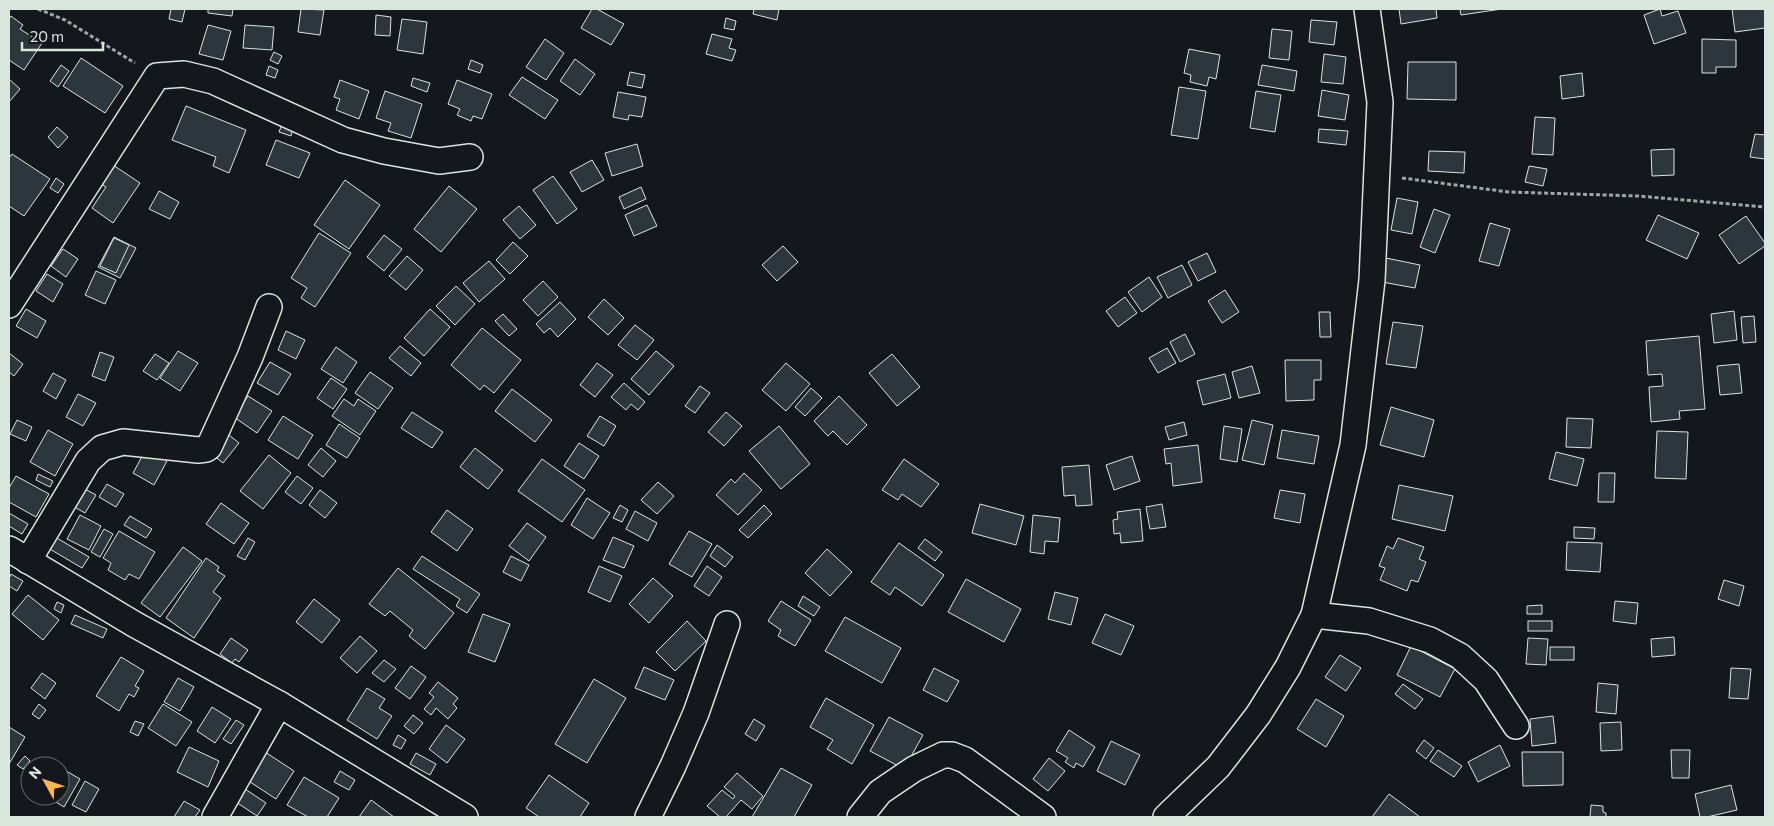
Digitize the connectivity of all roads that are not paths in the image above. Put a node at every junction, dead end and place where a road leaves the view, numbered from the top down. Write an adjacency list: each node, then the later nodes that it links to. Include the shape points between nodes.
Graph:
1 (1367, 9): 6 (street, via 1380,102 1372,280 1353,445)
2 (470, 157): 3 (street, via 439,161 384,151 343,140 213,82 184,74 157,76)
3 (9, 305)
4 (270, 307): 5 (street, via 209,447 198,450 123,442 102,448)
5 (19, 555): 8 (street, via 134,624)
6 (1314, 615): 9 (street, via 1369,621 1430,640 1460,656 1486,680); 15 (street, via 1288,667 1258,715 1218,767)
7 (727, 624): 12 (street, via 696,713)
8 (279, 704): 10 (street); 11 (street)
9 (1516, 726)
10 (215, 817)
11 (465, 817)
12 (648, 817)
13 (860, 817): 14 (street, via 880,792 942,755 965,760)
14 (1043, 817)
15 (1166, 817)

